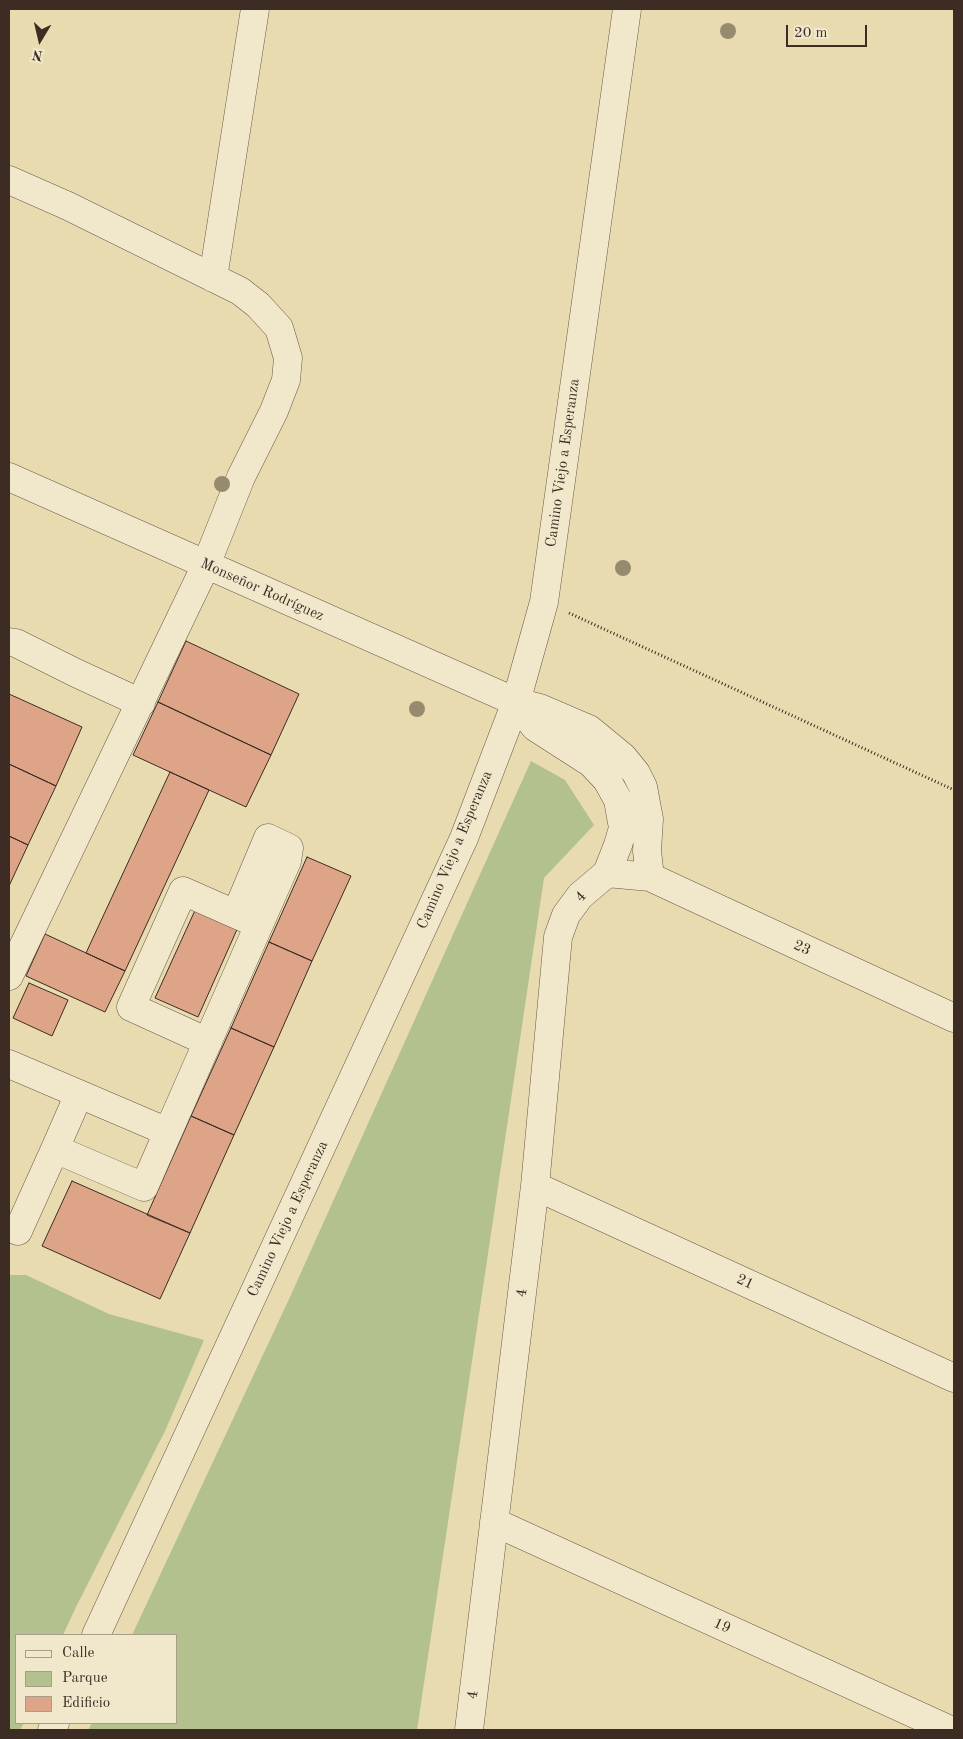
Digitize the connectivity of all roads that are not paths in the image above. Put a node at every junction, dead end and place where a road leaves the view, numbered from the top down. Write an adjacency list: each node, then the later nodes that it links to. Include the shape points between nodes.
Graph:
1 (255, 9): 4 (street)
2 (627, 9): 8 (street, Camino Viejo a Esperanza, via 544,602)
3 (9, 180): 4 (street)
4 (214, 278): 6 (street, via 252,301 279,328 288,358 286,380 274,411 241,477)
5 (9, 477): 6 (street, Monseñor Rodríguez)
6 (206, 565): 8 (street, Monseñor Rodríguez); 9 (street)
7 (9, 642): 9 (street)
8 (516, 702): 10 (street, via 535,727 591,763 607,780 621,813 623,828); 11 (street, Monseñor Rodríguez, via 540,708 589,729 623,757 643,787 649,819); 25 (street, Camino Viejo a Esperanza, via 464,838)
9 (141, 703): 14 (street)
10 (618, 845): 11 (street); 12 (street)
11 (647, 851): 13 (street, Monseñor Rodríguez)
12 (607, 873): 13 (street, 23); 21 (street, 4, via 575,902 558,937)
13 (650, 877): 15 (street, 23)
14 (9, 976)
15 (954, 1018)
16 (208, 1042): 16 (street, via 247,919 184,891 131,1007); 19 (street)
17 (9, 1064): 18 (street)
18 (79, 1094): 19 (street); 20 (street)
19 (168, 1132): 20 (street, via 144,1187)
20 (55, 1149): 22 (street)
21 (535, 1186): 23 (street, 21); 24 (street, 4)
22 (18, 1231)
23 (954, 1378)
24 (494, 1522): 26 (street, 4); 27 (street, 19)
25 (96, 1634)
26 (469, 1730)
27 (950, 1730)

